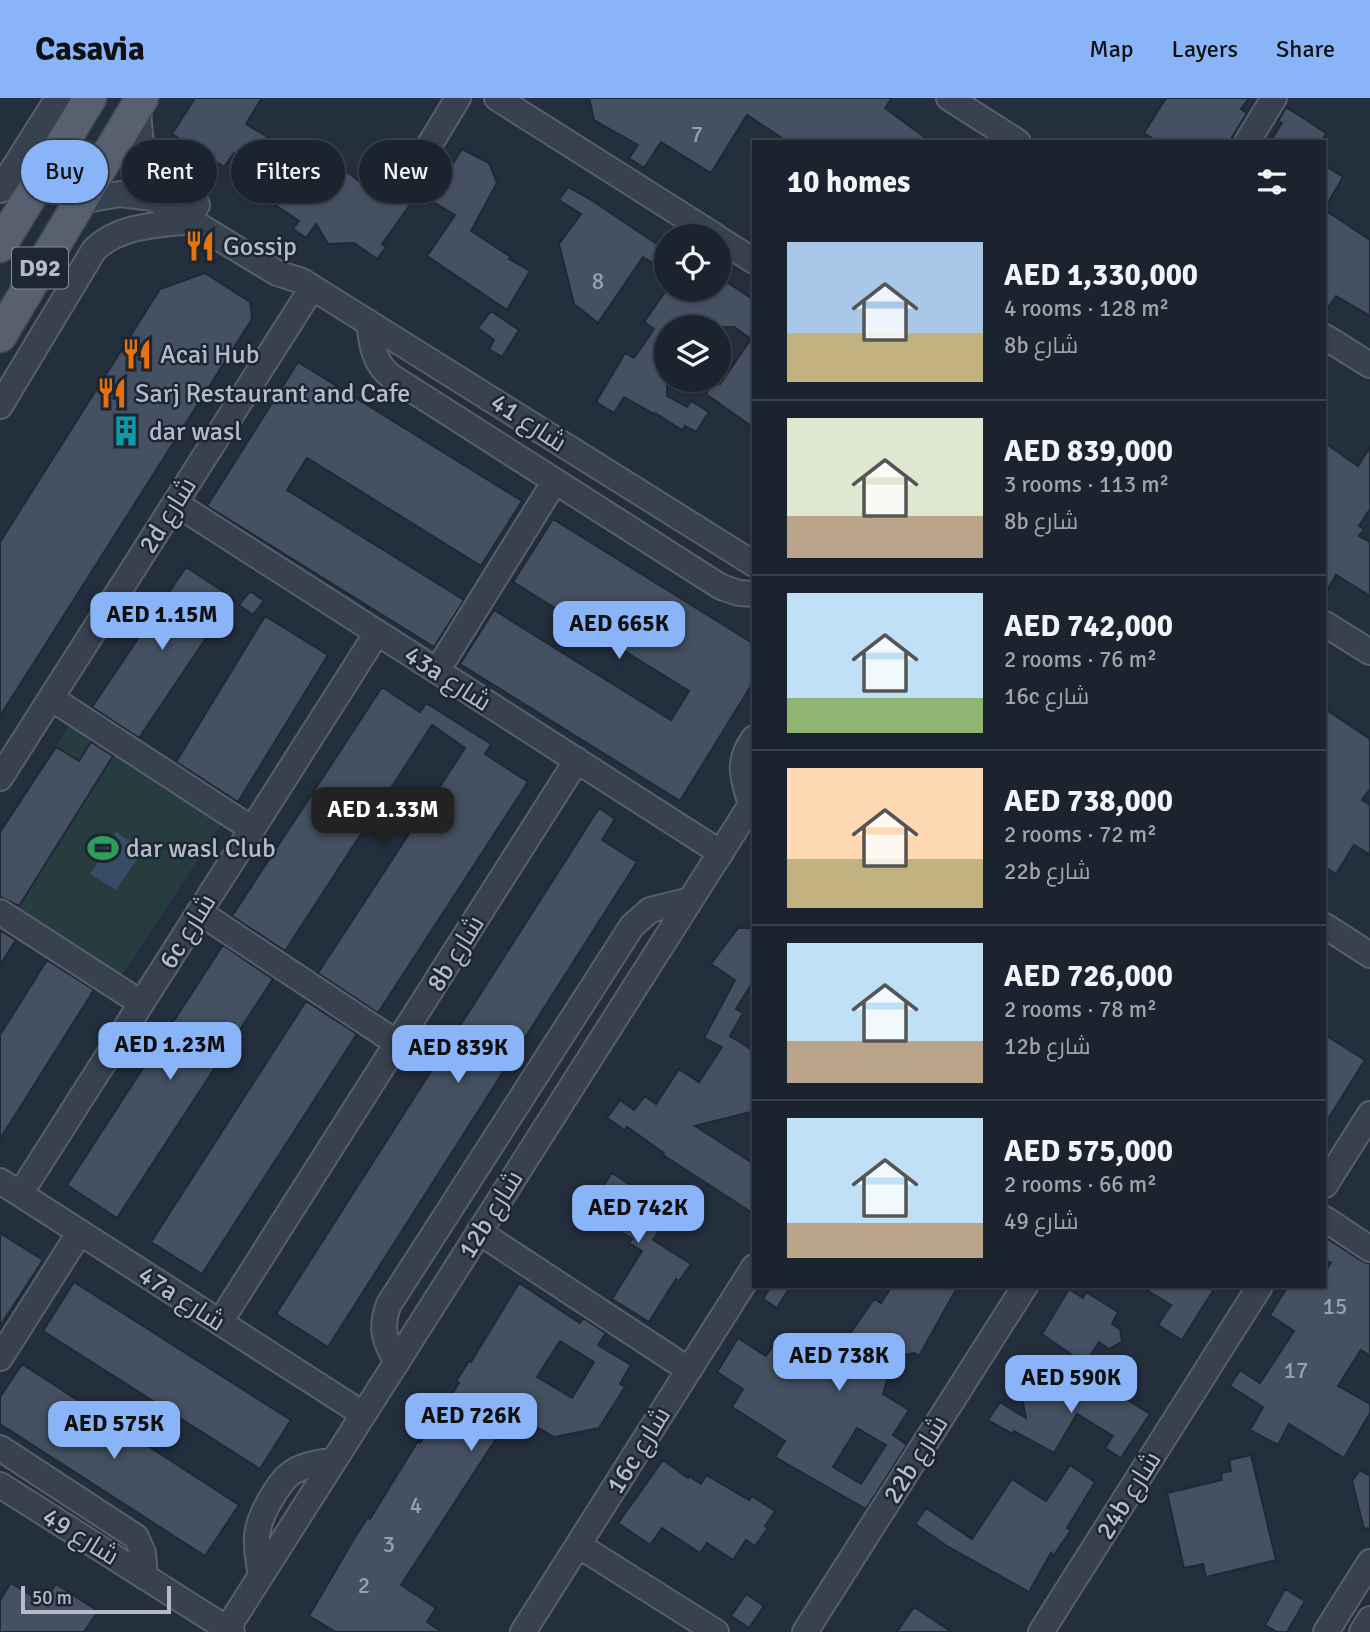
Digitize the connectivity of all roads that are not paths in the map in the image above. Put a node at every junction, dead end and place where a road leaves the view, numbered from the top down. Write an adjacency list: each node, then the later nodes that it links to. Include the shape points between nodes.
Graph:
1 (58, 98): 12 (street)
2 (90, 98): 17 (main road, D92)
3 (458, 98): 8 (street)
4 (497, 98): 16 (street)
5 (949, 98): 9 (street)
6 (1274, 98): 10 (street)
7 (140, 102): 11 (main road, D92); 20 (street, شارع 41, via 143,152 153,174 276,255)
8 (433, 140)
9 (1015, 140)
10 (1248, 140)
11 (108, 155)
12 (0, 190)
13 (108, 194): 15 (street, شارع 41, via 153,198)
14 (79, 203): 22 (main road, D92)
15 (192, 221): 20 (street, شارع 41, via 277,273); 25 (street, via 128,231 93,250)
16 (695, 224)
17 (0, 246)
18 (731, 247): 19 (street)
19 (752, 260)
20 (307, 284): 21 (street, شارع 41); 27 (street, 2d شارع)
21 (369, 323): 26 (street, via 373,352 386,372); 28 (street, شارع 41)
22 (0, 335)
23 (1326, 338): 24 (street)
24 (1370, 365)
25 (0, 406)
26 (555, 481): 29 (street, via 721,587); 33 (street)
27 (175, 503): 30 (street, 43a شارع); 34 (street, 2d شارع)
28 (752, 563)
29 (752, 594)
30 (377, 633): 33 (street, 43a شارع); 40 (street, 6c شارع)
31 (1328, 634): 32 (street)
32 (1370, 652)
33 (437, 671): 36 (street, 43a شارع)
34 (51, 698): 37 (street, 2d شارع); 40 (street)
35 (752, 741): 38 (street, via 742,770)
36 (577, 760): 41 (street, 43a شارع); 48 (street, 8b شارع)
37 (0, 778)
38 (752, 799)
39 (752, 804): 41 (street, 12b شارع)
40 (252, 829): 44 (street, 6c شارع)
41 (721, 853): 42 (street, 12b شارع)
42 (690, 901): 54 (street, 12b شارع); 61 (street, via 650,910 632,926 389,1304 383,1333)
43 (0, 912): 47 (street)
44 (199, 912): 47 (street, 6c شارع); 48 (street)
45 (1326, 927): 46 (street)
46 (1370, 955)
47 (141, 1003): 51 (street, 6c شارع)
48 (397, 1043): 59 (street, 8b شارع)
49 (1370, 1114): 50 (street)
50 (1326, 1183)
51 (10, 1187): 53 (street, 47a شارع)
52 (1326, 1220): 55 (street)
53 (80, 1232): 59 (street, 47a شارع); 60 (street)
54 (479, 1232): 61 (street, 12b شارع); 62 (street)
55 (1370, 1249)
56 (752, 1271): 62 (street, 16c شارع)
57 (1024, 1288): 73 (street, 22b شارع)
58 (1259, 1288): 74 (street, 24b شارع)
59 (220, 1322): 63 (street, 47a شارع)
60 (0, 1358)
61 (397, 1362): 63 (street, 12b شارع)
62 (689, 1370): 66 (street, 16c شارع)
63 (363, 1414): 70 (street, 12b شارع)
64 (0, 1448): 68 (street, via 136,1537)
65 (0, 1485): 68 (street, شارع 49)
66 (578, 1545): 71 (street, 16c شارع); 72 (street)
67 (1370, 1562): 75 (street)
68 (145, 1577): 70 (street, شارع 49)
69 (1370, 1619): 76 (street)
70 (230, 1630)
71 (523, 1632)
72 (716, 1632)
73 (805, 1632)
74 (1041, 1632)
75 (1326, 1632)
76 (1362, 1632)

